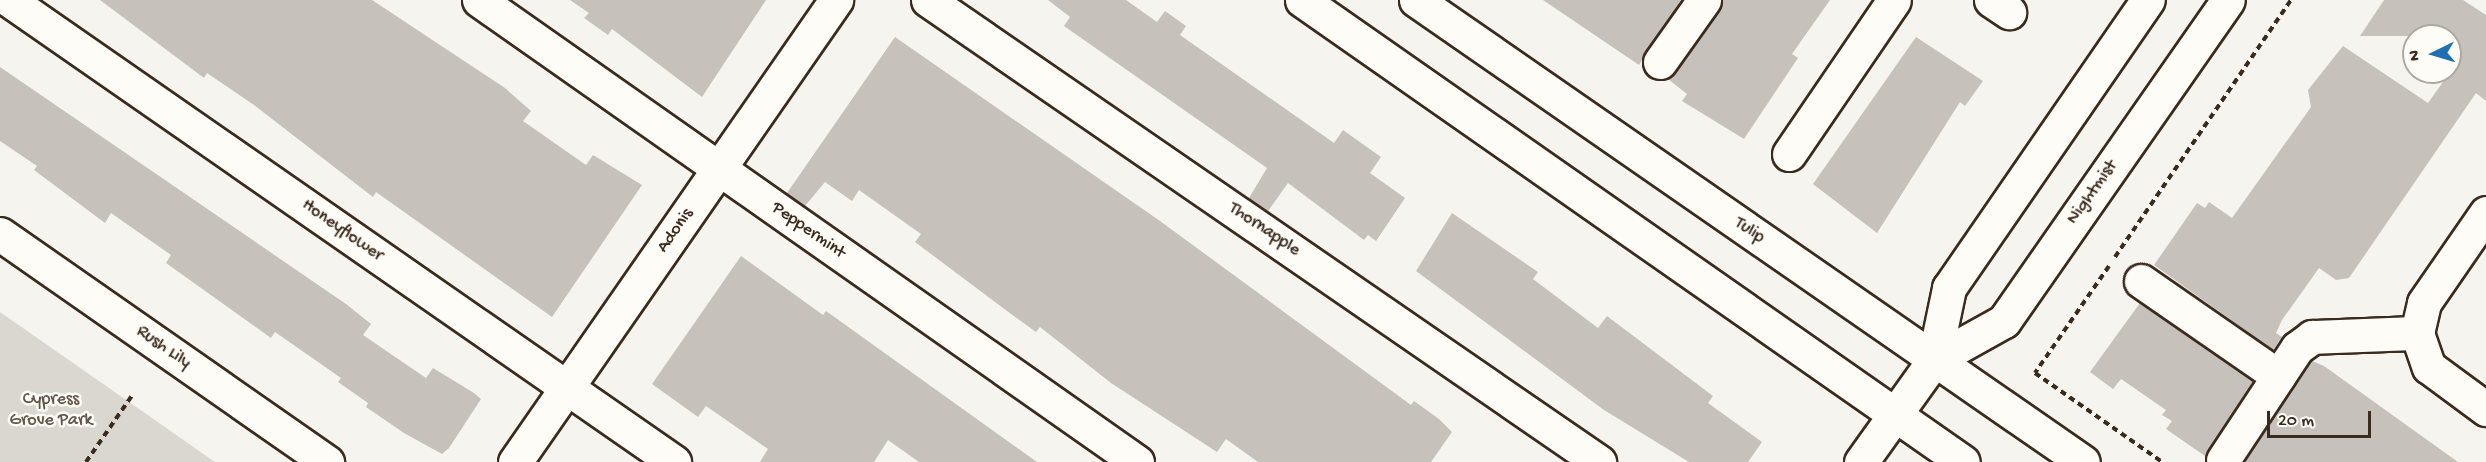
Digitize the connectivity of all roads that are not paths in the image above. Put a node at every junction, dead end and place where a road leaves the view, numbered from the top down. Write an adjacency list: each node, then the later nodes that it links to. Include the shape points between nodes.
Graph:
1 (9, 0): 20 (street, Honeyflower)
2 (479, 0): 13 (street, Peppermint)
3 (836, 0): 13 (street, Adonis)
4 (928, 0): 28 (street, Thornapple)
5 (1302, 0): 22 (street)
6 (1416, 0): 18 (street, Tulip)
7 (1704, 0): 11 (street)
8 (1894, 0): 12 (street)
9 (2148, 0): 18 (street, Nightmist, via 1948,288)
10 (2228, 0): 18 (street, Nightmist, via 2004,321)
11 (1660, 62)
12 (1789, 154)
13 (719, 169): 20 (street, Adonis); 27 (street, Peppermint)
14 (2486, 213): 17 (street, via 2424,303)
15 (0, 234): 24 (street, Rush Lily)
16 (2141, 281): 19 (street)
17 (2417, 333): 19 (street, via 2312,337 2297,348); 21 (street, via 2429,367)
18 (1934, 360): 22 (street, Nightmist); 31 (street, Tulip)
19 (2278, 376): 23 (street)
20 (567, 387): 25 (street, Adonis); 26 (street, Honeyflower)
21 (2486, 409)
22 (1895, 416): 29 (street, Nightmist); 30 (street)
23 (2223, 460)
24 (327, 462)
25 (515, 462)
26 (674, 462)
27 (1137, 462)
28 (1599, 462)
29 (1861, 462)
30 (1963, 462)
31 (2083, 462)

